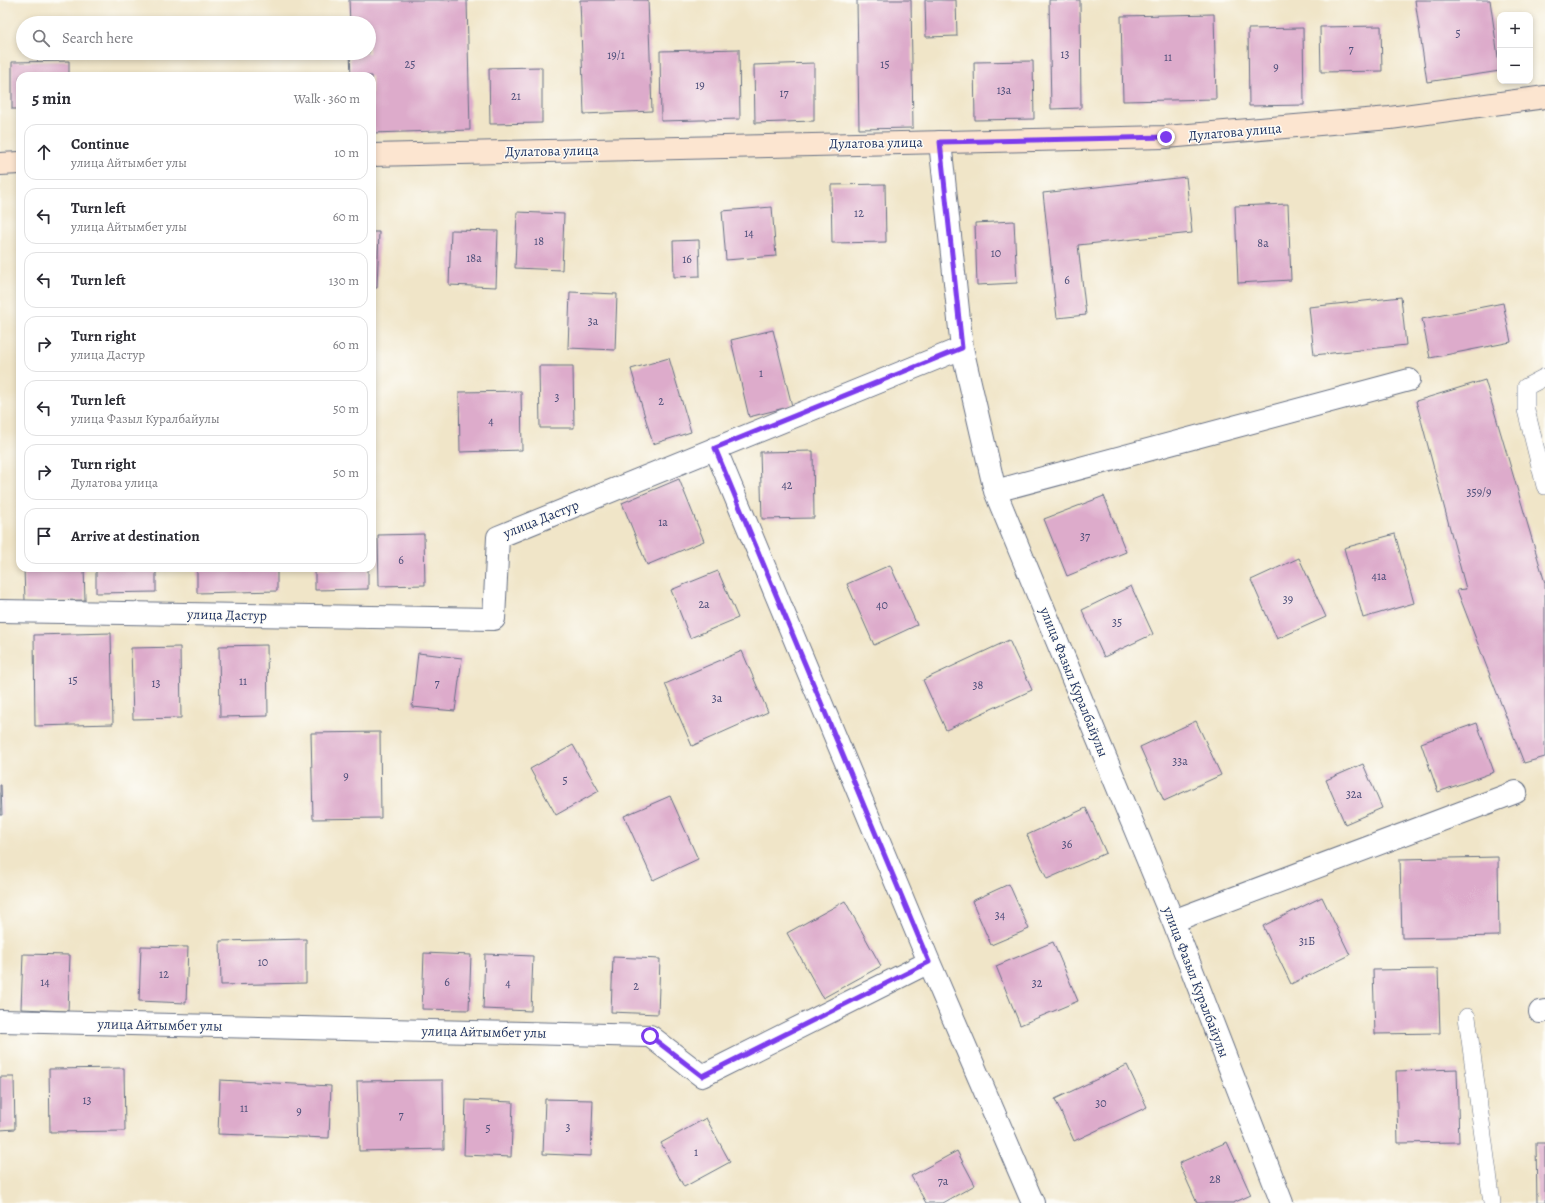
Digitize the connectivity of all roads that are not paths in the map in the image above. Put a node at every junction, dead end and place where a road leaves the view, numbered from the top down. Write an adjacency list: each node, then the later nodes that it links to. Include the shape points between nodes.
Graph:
1 (1545, 96): 2 (street, Дулатова улица, via 1390,118 1166,137)
2 (940, 142): 3 (street, Дулатова улица); 6 (street, улица Фазыл Куралбайулы)
3 (376, 155)
4 (16, 163): 5 (street)
5 (0, 164)
6 (962, 348): 9 (street, улица Дастур); 11 (street, улица Фазыл Куралбайулы)
7 (1545, 377): 10 (lane, via 1526,387 1526,410)
8 (1409, 380): 11 (street)
9 (715, 448): 12 (street, улица Дастур, via 498,536 494,619); 15 (street)
10 (1545, 486)
11 (995, 490): 14 (street, улица Фазыл Куралбайулы)
12 (0, 611)
13 (1516, 792): 14 (street)
14 (1173, 921): 19 (street, улица Фазыл Куралбайулы)
15 (929, 962): 17 (street, улица Айтымбет улы, via 702,1076 650,1036); 18 (street)
16 (1467, 1017): 20 (lane)
17 (0, 1021)
18 (1033, 1203)
19 (1282, 1203)
20 (1492, 1203)

